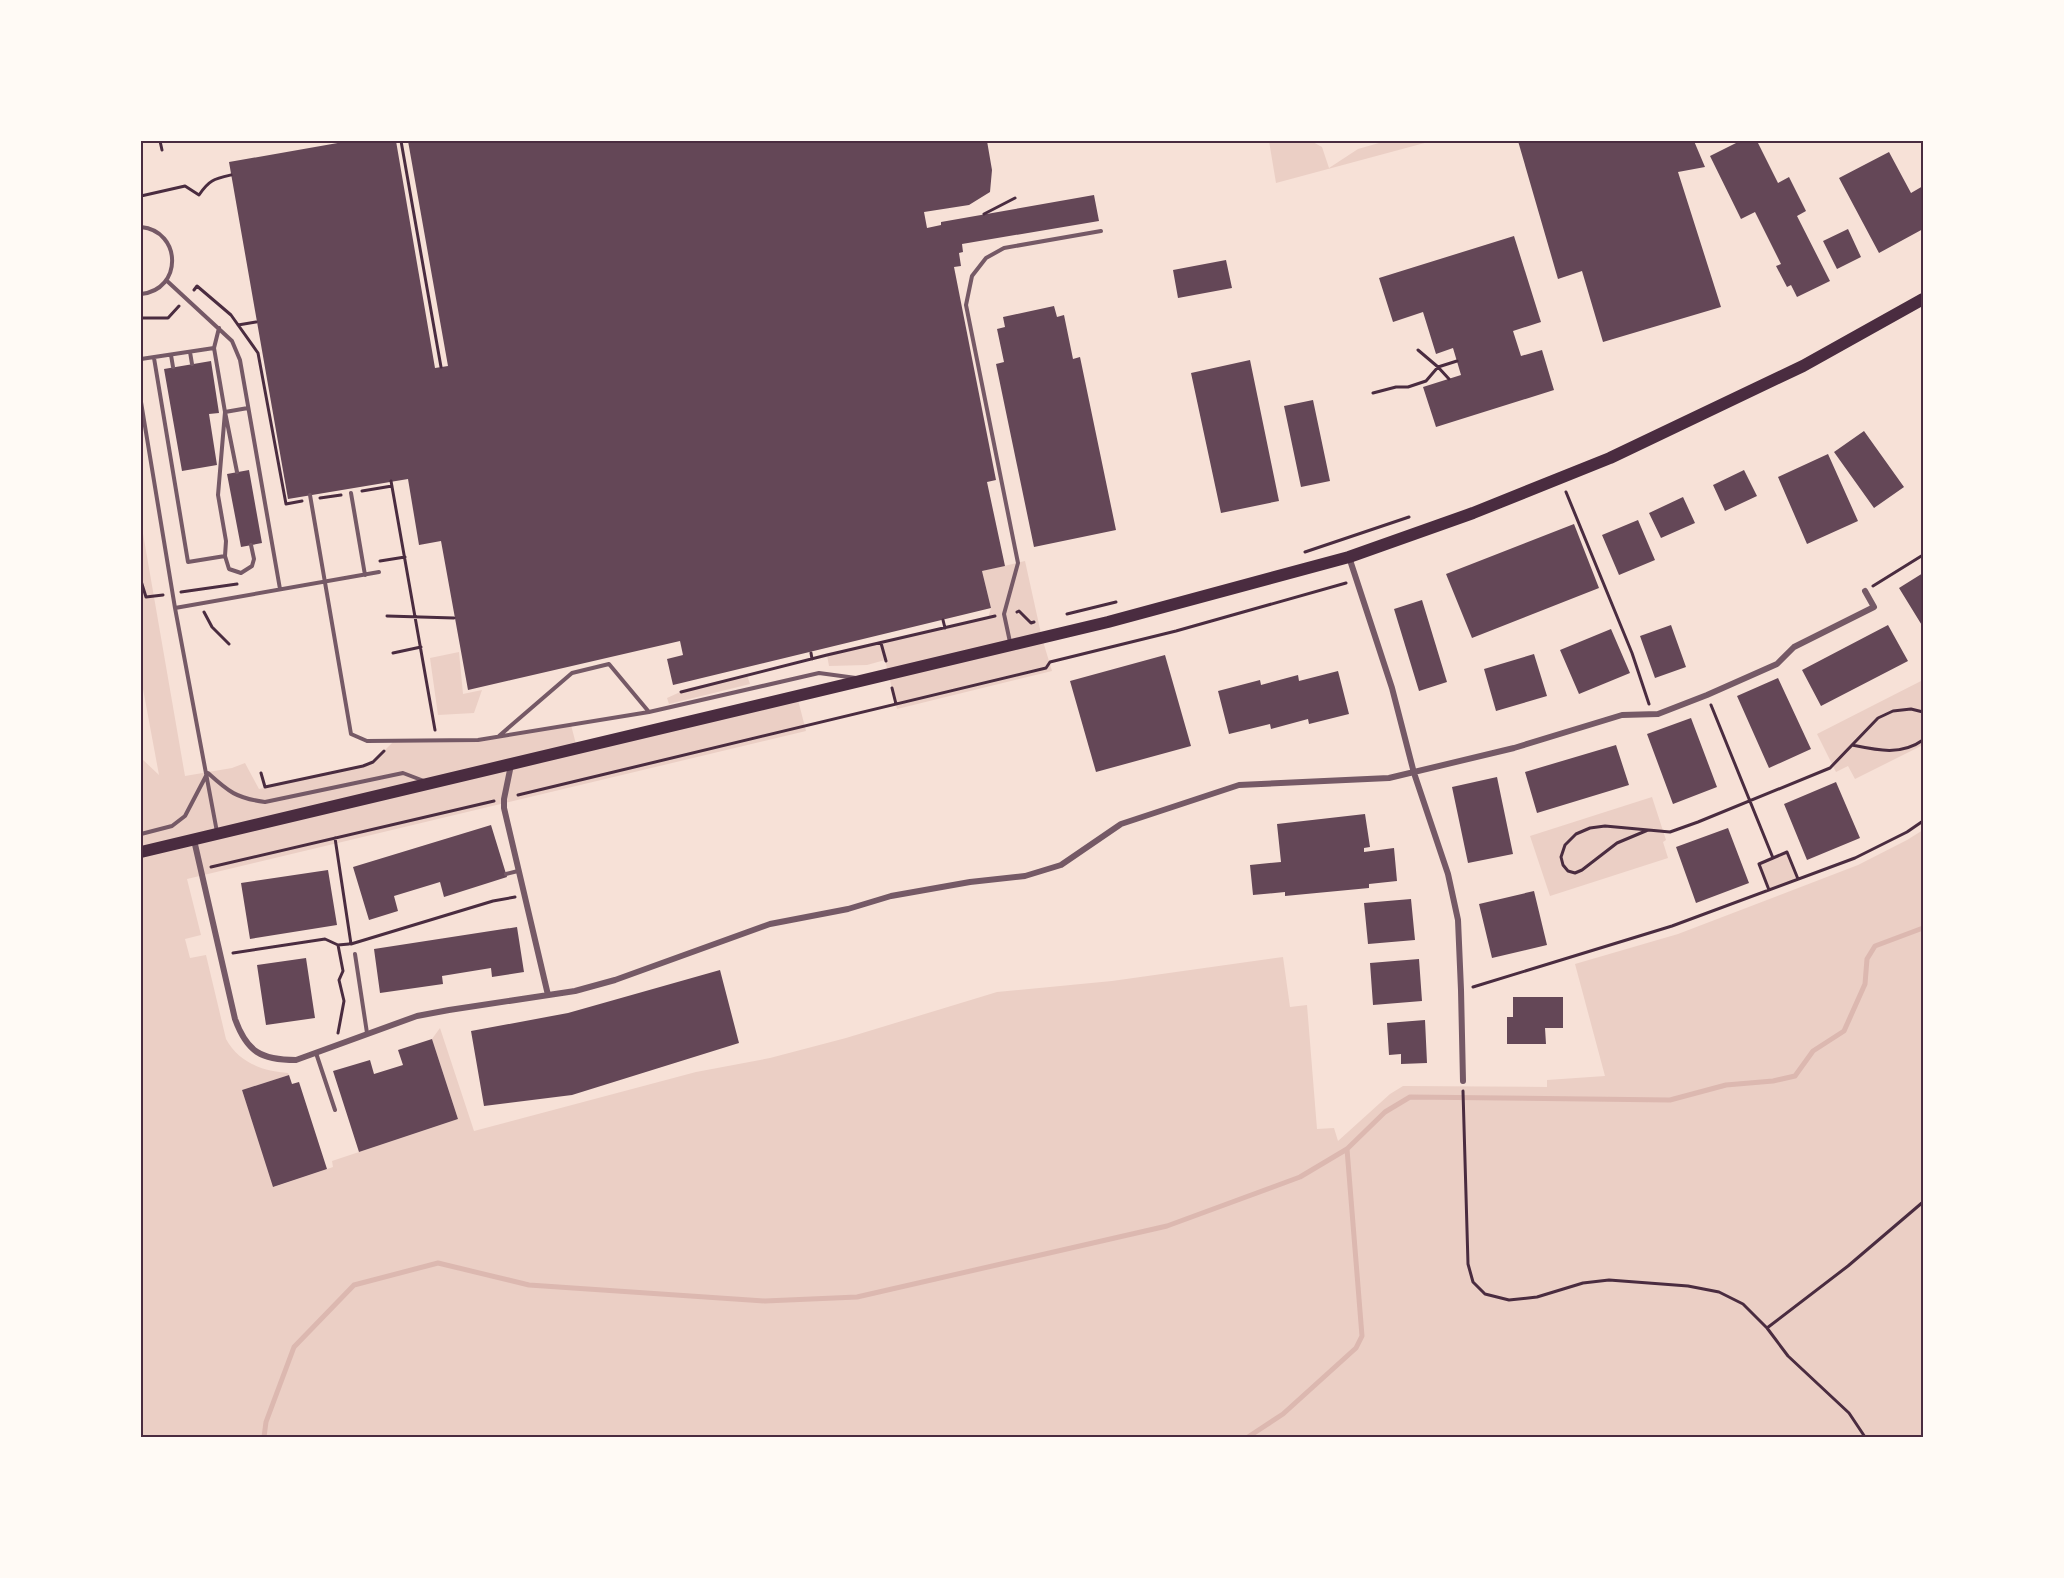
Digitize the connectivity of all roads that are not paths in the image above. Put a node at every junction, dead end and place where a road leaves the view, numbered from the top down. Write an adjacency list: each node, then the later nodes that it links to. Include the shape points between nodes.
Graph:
1 (141, 227): 3 (lane, via 155,231 170,247 173,258)
2 (1101, 231): 30 (lane, via 1004,248 986,258 972,276 966,305 1018,563 1004,614)
3 (166, 280): 4 (lane, via 158,288); 6 (lane)
4 (141, 294)
5 (1923, 299): 23 (main road, via 1803,366 1610,458)
6 (219, 328): 7 (lane); 15 (lane, via 232,341 240,360)
7 (214, 348): 8 (lane); 16 (lane)
8 (190, 352): 9 (lane); 12 (lane)
9 (171, 355): 10 (lane); 13 (lane)
10 (154, 358): 11 (lane); 22 (lane, via 188,562)
11 (141, 359)
12 (192, 364)
13 (173, 367)
14 (141, 402): 17 (lane)
15 (248, 408): 16 (lane); 27 (lane)
16 (225, 412): 18 (lane); 22 (lane, via 218,495)
17 (142, 424): 29 (lane)
18 (237, 472)
19 (351, 493): 25 (lane)
20 (310, 497): 26 (lane)
21 (251, 545): 22 (lane, via 252,566 241,573 229,569)
22 (225, 556)
23 (1349, 557): 30 (main road); 36 (street, via 1392,688)
24 (379, 572): 25 (lane)
25 (365, 574): 26 (lane)
26 (324, 582): 27 (lane); 33 (lane, via 351,734 367,741)
27 (280, 589): 29 (lane)
28 (1865, 591): 36 (street, via 1874,607 1794,647 1777,664 1707,695 1658,714 1622,715)
29 (175, 608): 35 (lane)
30 (1011, 646): 31 (main road)
31 (869, 679): 32 (lane, via 819,673); 34 (main road)
32 (649, 712): 33 (lane); 33 (lane, via 609,664 572,673)
33 (498, 737)
34 (511, 764): 37 (main road); 42 (street, via 504,799)
35 (207, 773): 37 (lane, via 232,794 265,802 403,773); 38 (lane, via 184,816 172,826); 39 (lane)
36 (1414, 773): 45 (street, via 1364,780 1239,785 1121,824 1061,864 1025,876 891,896 770,924 615,980); 48 (street, via 1448,874 1458,920)
37 (430, 784): 39 (main road)
38 (141, 834)
39 (218, 834): 40 (main road)
40 (194, 840): 41 (main road); 47 (street, via 242,1038 257,1052 276,1060 296,1060)
41 (141, 852)
42 (518, 872): 43 (lane); 45 (street)
43 (507, 874)
44 (355, 954): 46 (lane)
45 (548, 995): 46 (street, via 417,1016)
46 (367, 1034): 47 (street)
47 (316, 1053): 49 (lane)
48 (1463, 1081)
49 (335, 1110)

